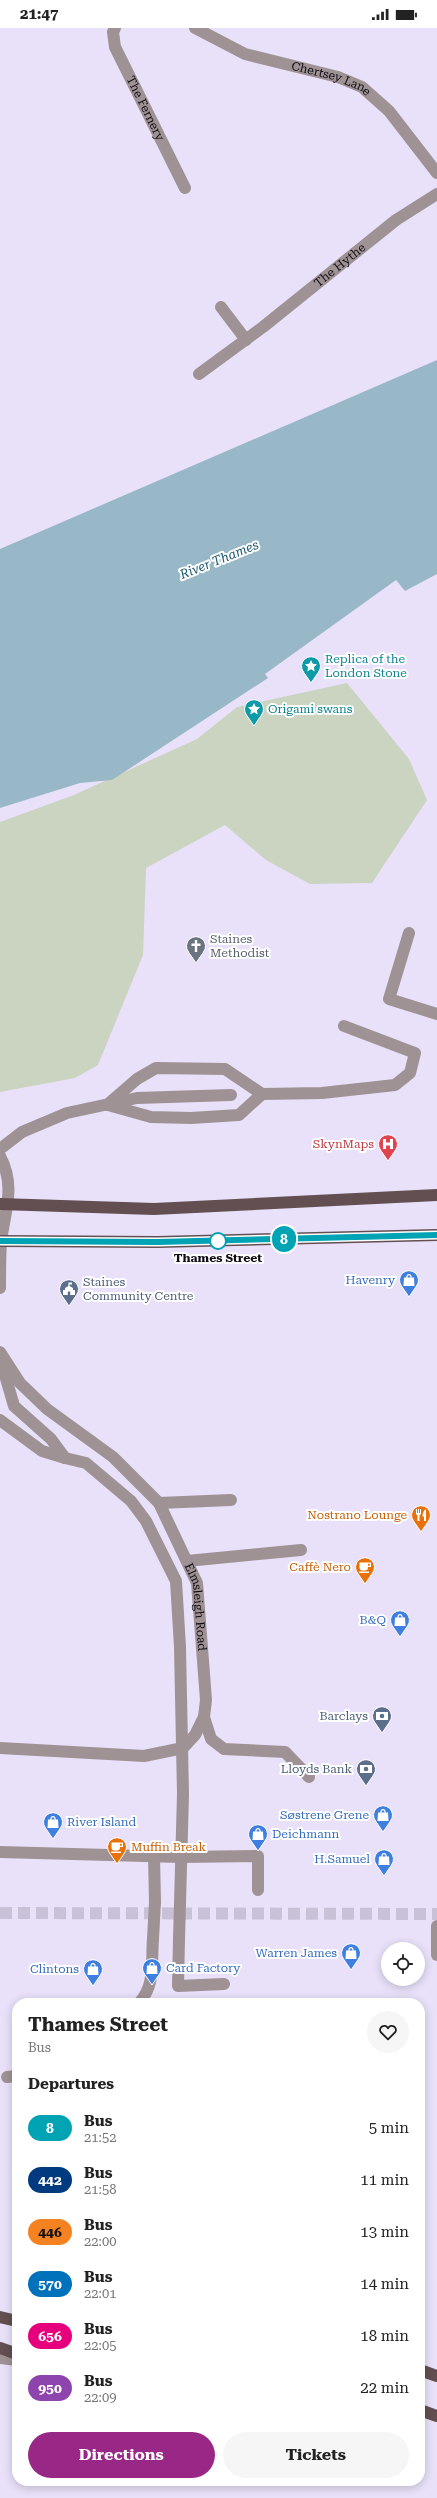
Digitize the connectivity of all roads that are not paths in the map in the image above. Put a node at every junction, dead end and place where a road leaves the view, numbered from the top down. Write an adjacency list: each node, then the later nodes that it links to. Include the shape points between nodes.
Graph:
1 (115, 28): 4 (street, The Fernery, via 115,47)
2 (195, 28): 3 (street, Chertsey Lane, via 245,54 338,77 362,87 389,111)
3 (437, 173)
4 (185, 188)
5 (437, 194): 7 (street, The Hythe, via 396,220)
6 (221, 306): 7 (street)
7 (246, 340): 8 (street, The Hythe)
8 (199, 374)
9 (409, 933): 10 (street, via 389,999)
10 (437, 1014)
11 (344, 1026): 12 (street, via 415,1054 410,1073 395,1085 322,1093)
12 (262, 1094): 14 (street, via 239,1116 152,1118); 14 (street, via 225,1069 156,1068 136,1079)
13 (231, 1095): 14 (street, via 137,1098)
14 (107, 1105): 15 (street, via 67,1113 38,1124 22,1132)
15 (0, 1149)
16 (0, 1156): 18 (street, via 7,1169)
17 (437, 1195): 18 (main road, via 154,1209)
18 (5, 1204): 20 (street)
19 (437, 1235): 20 (main road, via 158,1242)
20 (1, 1241): 21 (street)
21 (0, 1288)
22 (0, 1352): 27 (street, Elmsleigh Road, via 20,1383 47,1409 113,1457)
23 (0, 1356): 25 (street, via 14,1406 51,1439)
24 (0, 1420): 25 (street, via 42,1450)
25 (65, 1458): 35 (street, bridge, via 86,1463 131,1501 146,1522 176,1581 183,1794)
26 (231, 1500): 27 (street)
27 (159, 1503): 29 (street, Elmsleigh Road)
28 (301, 1550): 29 (street)
29 (187, 1561): 30 (street, Elmsleigh Road, via 197,1583 206,1700)
30 (204, 1716): 31 (street, Elmsleigh Road, via 195,1735 183,1748 144,1756); 32 (street, via 211,1739 224,1749 285,1752)
31 (0, 1748)
32 (309, 1777)
33 (0, 1852): 34 (street)
34 (154, 1856): 35 (street); 40 (street, bridge, via 152,1971)
35 (181, 1857): 36 (street, via 258,1856); 39 (street, bridge, via 178,1986)
36 (258, 1890)
37 (437, 1933): 38 (street)
38 (437, 1955)
39 (224, 1984)
40 (144, 1998)
41 (0, 2317): 42 (main road)
42 (12, 2320)
43 (0, 2348): 44 (main road)
44 (12, 2352)
45 (0, 2358): 46 (street)
46 (12, 2359)
47 (425, 2371): 48 (main road)
48 (437, 2376)
49 (425, 2412): 50 (main road)
50 (437, 2416)

